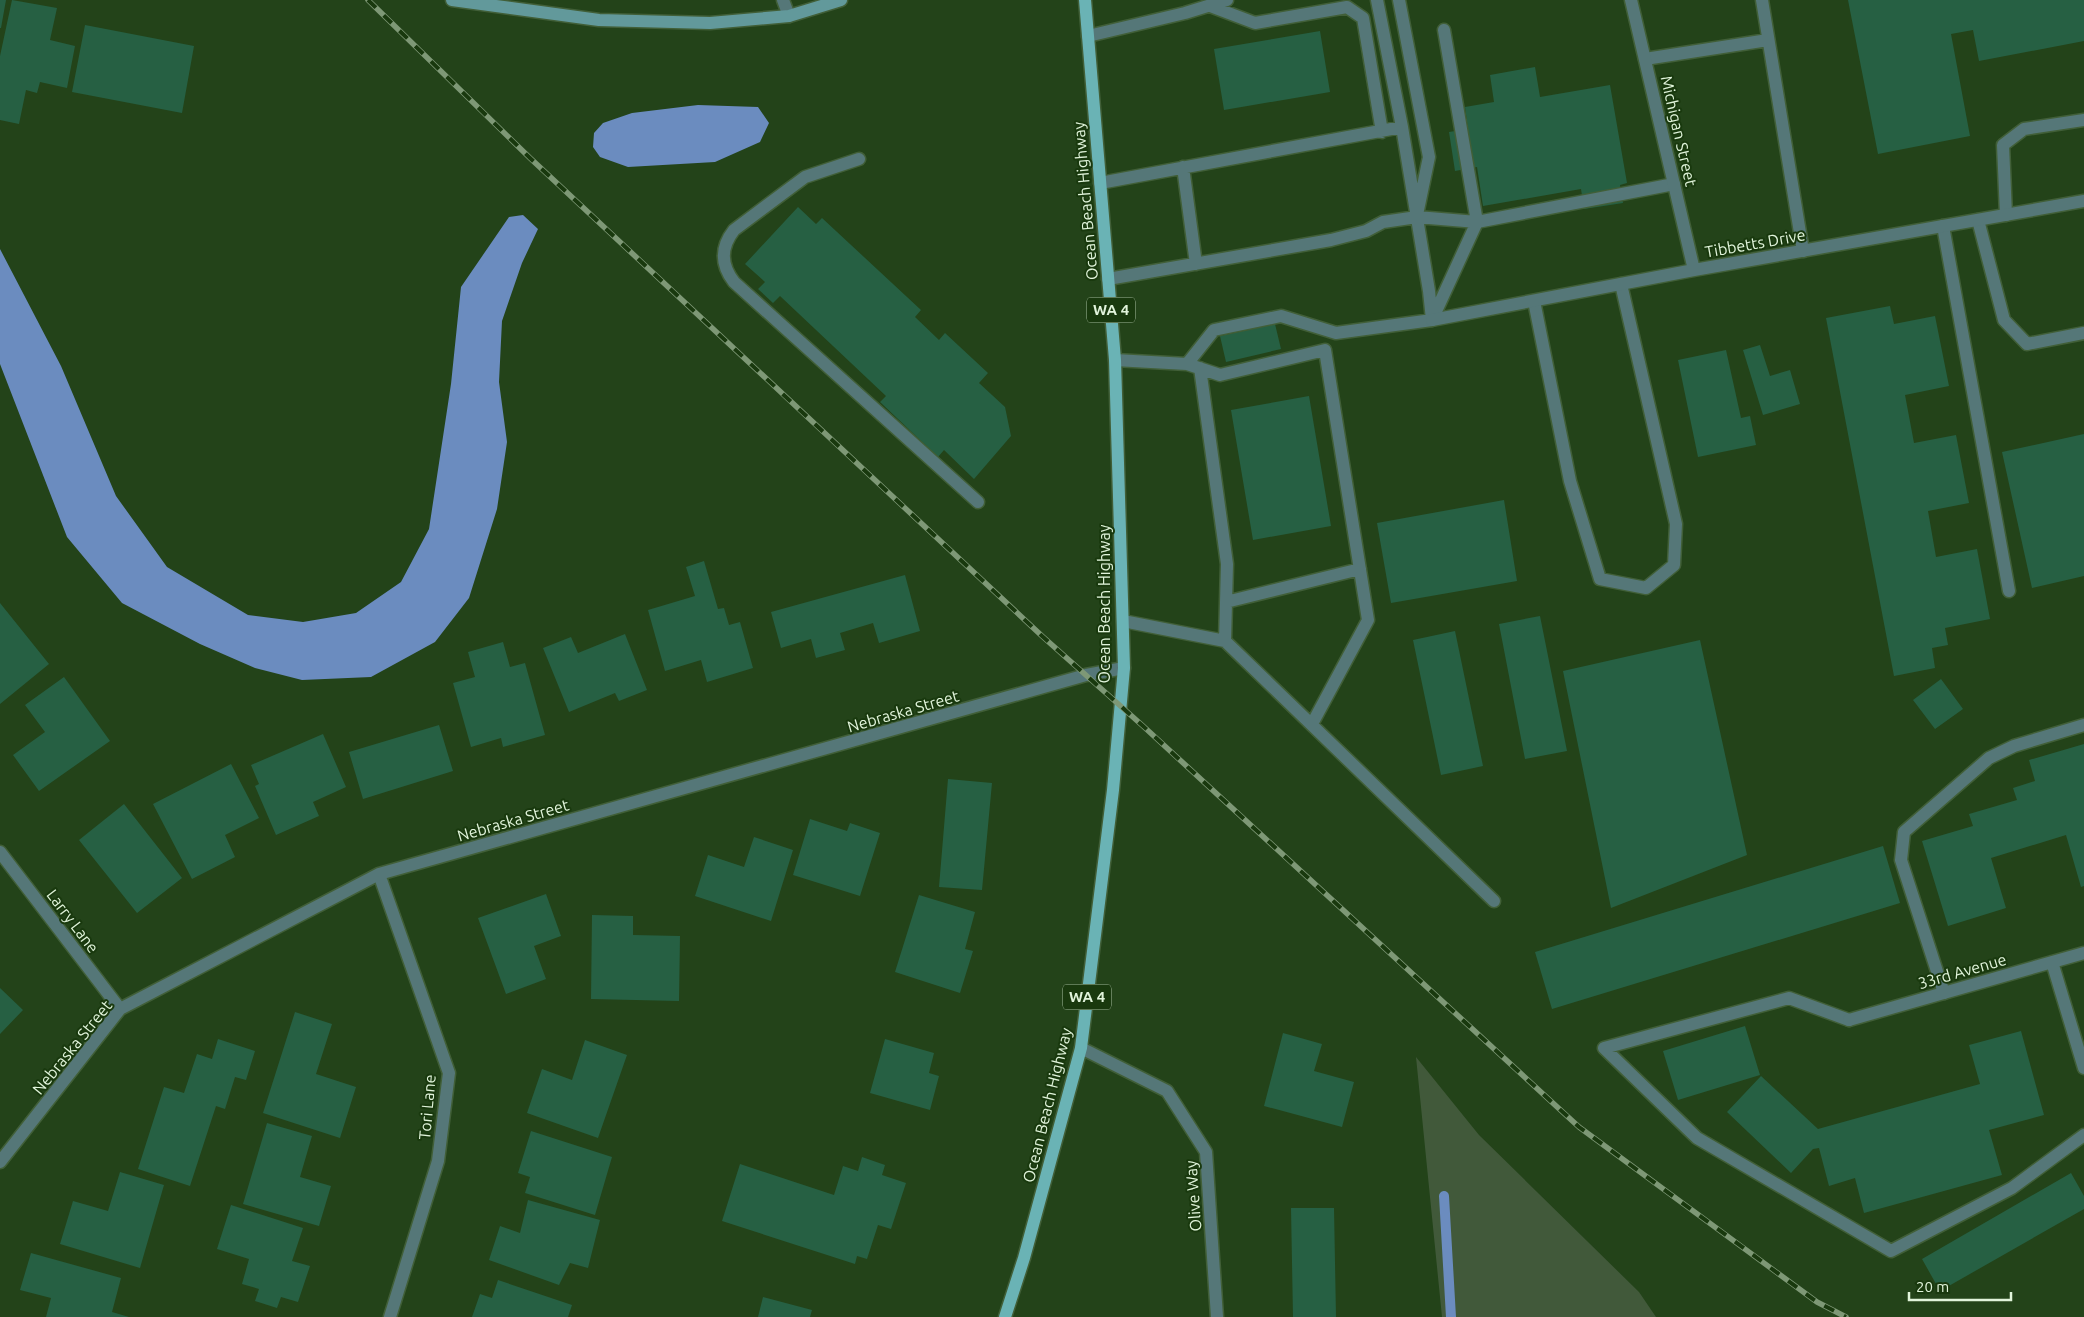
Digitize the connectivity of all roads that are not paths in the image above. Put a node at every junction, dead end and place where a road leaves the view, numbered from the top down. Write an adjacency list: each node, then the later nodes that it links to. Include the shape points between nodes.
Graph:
1 (452, 0): 11 (street, via 599,20 710,23)
2 (784, 0): 11 (street)
3 (841, 0): 11 (street)
4 (1085, 0): 13 (main road, Ocean Beach Highway / WA 4)
5 (1228, 0): 10 (street)
6 (1377, 0): 17 (street)
7 (1399, 0): 25 (street, via 1429,157)
8 (1631, 0): 15 (street, Michigan Street)
9 (1762, 0): 14 (street)
10 (1210, 6): 13 (street); 18 (street, via 1255,23 1347,7 1355,12 1363,18)
11 (789, 16)
12 (1444, 30): 27 (street)
13 (1088, 36): 21 (main road, Ocean Beach Highway / WA 4)
14 (1768, 40): 15 (street); 29 (street)
15 (1645, 60): 22 (street, Michigan Street)
16 (2084, 120): 24 (street, via 2024,129 2003,145)
17 (1402, 127): 18 (street); 25 (street)
18 (1382, 132): 20 (street)
19 (859, 159): 41 (street, via 805,177 734,230 724,248 726,272)
20 (1183, 167): 21 (street); 30 (street)
21 (1100, 183): 32 (main road, Ocean Beach Highway / WA 4)
22 (1674, 184): 27 (street); 31 (street, Michigan Street)
23 (2084, 201): 24 (street, Tibbetts Drive)
24 (2006, 215): 26 (street, Tibbetts Drive)
25 (1417, 217): 27 (street); 30 (street, via 1383,222 1366,231 1331,240); 35 (street)
26 (1978, 220): 28 (street, Tibbetts Drive); 37 (street, via 2004,320 2026,344)
27 (1477, 222): 35 (street)
28 (1943, 226): 29 (street, Tibbetts Drive); 43 (street)
29 (1803, 251): 31 (street, Tibbetts Drive)
30 (1196, 264): 32 (street)
31 (1694, 270): 33 (street, Tibbetts Drive)
32 (1108, 279): 39 (main road, Ocean Beach Highway / WA 4)
33 (1621, 284): 34 (street, Tibbetts Drive); 34 (street, via 1676,524 1674,565 1646,588 1600,579 1570,481)
34 (1534, 301): 35 (street, Tibbetts Drive)
35 (1432, 320): 36 (street, Tibbetts Drive)
36 (1336, 333): 38 (street); 40 (street, via 1281,316 1214,330)
37 (2084, 333)
38 (1325, 350): 40 (street, via 1220,375); 42 (street)
39 (1115, 360): 40 (street); 45 (main road, Ocean Beach Highway / WA 4)
40 (1193, 366): 44 (street, via 1227,564)
41 (978, 502)
42 (1360, 569): 44 (street); 48 (street, via 1368,620)
43 (2009, 591)
44 (1226, 602): 46 (street)
45 (1123, 621): 46 (street); 47 (main road, Ocean Beach Highway / WA 4)
46 (1225, 641): 48 (street)
47 (1124, 668): 51 (street, Nebraska Street); 57 (main road, Ocean Beach Highway / WA 4, via 1113,790)
48 (1312, 724): 52 (street)
49 (2084, 725): 55 (street, via 2014,746 1988,758 1904,832 1901,860)
50 (0, 852): 56 (street, Larry Lane)
51 (379, 874): 56 (street, Nebraska Street); 61 (street, Tori Lane, via 449,1073 438,1161)
52 (1494, 901)
53 (2084, 953): 54 (street, 33rd Avenue)
54 (2052, 962): 55 (street, 33rd Avenue); 58 (street)
55 (1944, 993): 59 (street, 33rd Avenue, via 1849,1020 1789,998 1604,1048 1697,1138 1891,1251 2012,1188)
56 (120, 1009): 60 (street, Nebraska Street)
57 (1081, 1048): 62 (main road, Ocean Beach Highway / WA 4); 63 (street, Olive Way, via 1167,1091 1206,1152)
58 (2084, 1068)
59 (2084, 1135)
60 (0, 1162)
61 (390, 1317)
62 (1005, 1317)
63 (1217, 1317)

